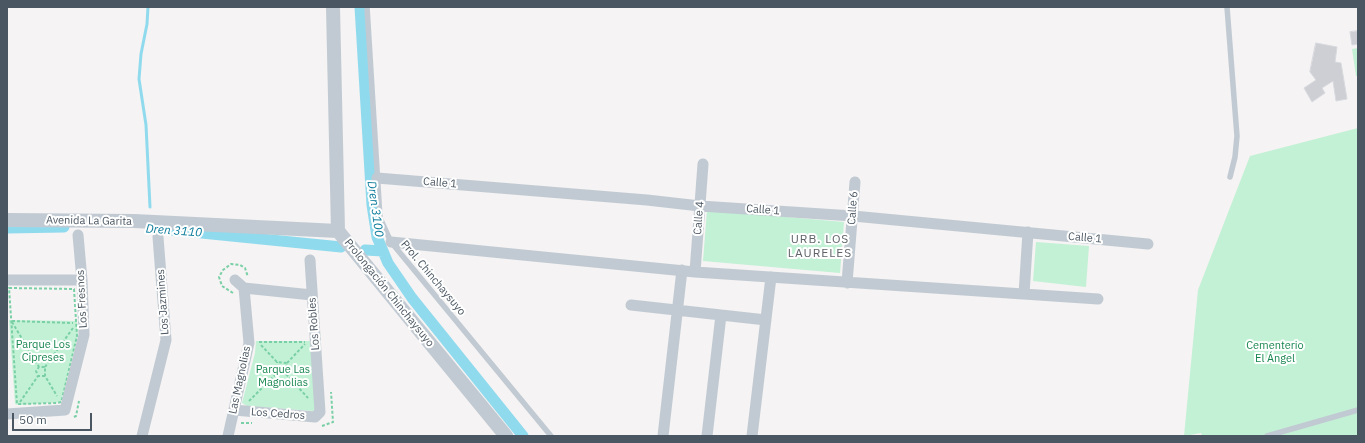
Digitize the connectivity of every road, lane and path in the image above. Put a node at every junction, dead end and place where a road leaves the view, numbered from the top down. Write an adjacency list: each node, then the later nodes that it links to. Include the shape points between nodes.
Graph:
1 (333, 7): 11 (street, Prolongación Chinchaysuyo)
2 (367, 7): 6 (lane, Prol. Chinchaysuyo)
3 (1227, 7): 5 (lane, via 1237,136)
4 (704, 164): 8 (street, Calle 4)
5 (1230, 177)
6 (377, 178): 8 (street, Calle 1); 15 (lane, Prol. Chinchaysuyo, via 380,218)
7 (855, 182): 9 (street, Calle 6)
8 (700, 206): 9 (street, Calle 1); 19 (street, Calle 4)
9 (853, 216): 12 (street, Calle 1); 24 (street, Calle 6)
10 (7, 220): 11 (street, Avenida La Garita, via 134,222)
11 (338, 231): 53 (street, Prolongación Chinchaysuyo)
12 (1028, 232): 16 (street, Calle 1); 26 (street)
13 (78, 235): 22 (street, Los Fresnos)
14 (158, 237): 51 (street, Los Jazmines, via 166,340)
15 (391, 242): 18 (street); 54 (lane, Prol. Chinchaysuyo)
16 (1148, 244)
17 (310, 260): 27 (street, Los Robles)
18 (682, 270): 19 (street); 30 (street)
19 (695, 272): 20 (street)
20 (771, 277): 24 (street); 32 (street)
21 (7, 280): 22 (street)
22 (82, 280): 46 (street, Los Fresnos, via 84,335)
23 (235, 280): 25 (street)
24 (847, 283): 26 (street)
25 (244, 288): 27 (street); 47 (street, Las Magnolias, via 249,343)
26 (1024, 294): 28 (street)
27 (312, 295): 49 (street, Los Robles)
28 (1098, 299)
29 (631, 305): 30 (street)
30 (677, 310): 31 (street); 55 (street)
31 (721, 315): 32 (street); 56 (street)
32 (766, 320): 57 (street)
33 (12, 321): 34 (path); 34 (path, via 9,288 74,289); 37 (path); 44 (path)
34 (76, 323): 38 (path); 46 (path, via 77,336 62,399)
35 (277, 362): 36 (path); 36 (path, via 258,342 307,342); 39 (path)
36 (287, 363): 40 (path)
37 (39, 367): 38 (path); 41 (path, via 36,371)
38 (45, 367): 42 (path)
39 (277, 373): 40 (path); 45 (path)
40 (286, 374): 43 (path)
41 (38, 376): 42 (path); 44 (path)
42 (45, 376): 46 (path)
43 (311, 402)
44 (18, 404): 46 (path, via 57,403)
45 (246, 404)
46 (63, 406): 50 (street)
47 (234, 410): 49 (street, Los Cedros, via 315,417); 52 (street, Las Magnolias)
48 (1358, 410): 58 (lane)
49 (320, 412)
50 (7, 414)
51 (142, 436)
52 (228, 436)
53 (506, 436)
54 (551, 436)
55 (663, 436)
56 (707, 436)
57 (752, 436)
58 (1267, 436)

